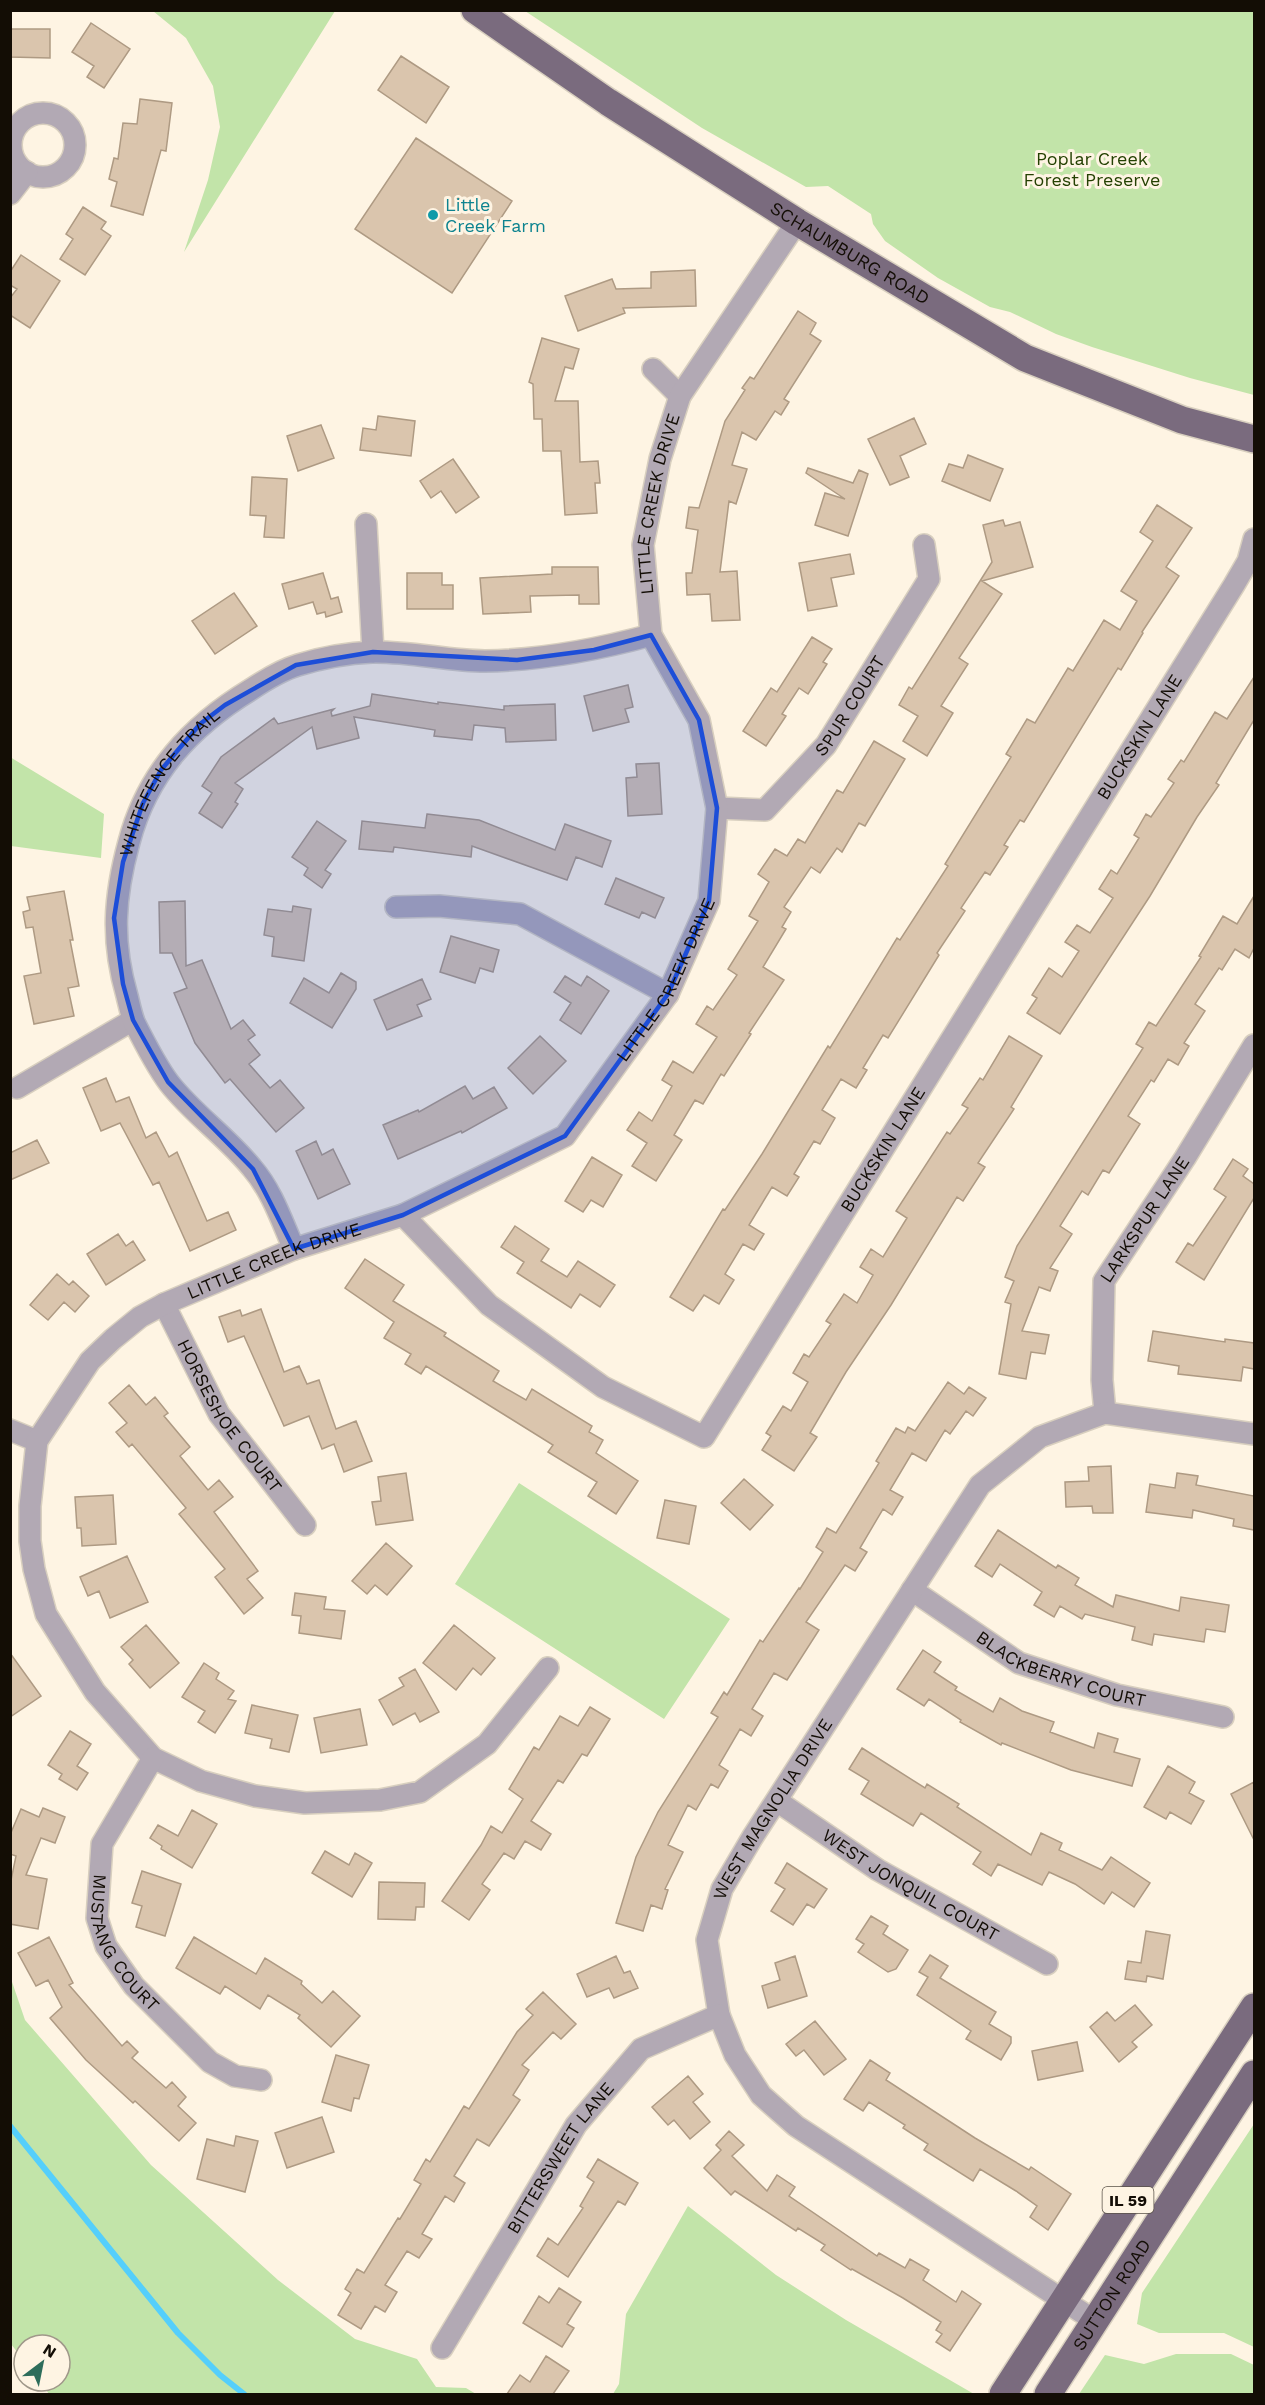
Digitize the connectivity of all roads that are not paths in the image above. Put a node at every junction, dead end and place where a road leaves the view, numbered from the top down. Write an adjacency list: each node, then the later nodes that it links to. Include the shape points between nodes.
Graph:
1 (475, 10): 4 (main road, SCHAUMBURG ROAD, via 608,102)
2 (27, 172): 3 (street)
3 (10, 194)
4 (797, 222): 6 (street, LITTLE CREEK DRIVE); 7 (main road, SCHAUMBURG ROAD, via 1025,358 1182,420)
5 (653, 369): 6 (street, LITTLE CREEK DRIVE)
6 (680, 396): 11 (street, LITTLE CREEK DRIVE, via 660,459 643,545)
7 (1254, 439)
8 (366, 524): 12 (street)
9 (1254, 538): 19 (street, BUCKSKIN LANE, via 1248,561 1234,585 705,1437 603,1387 489,1305)
10 (924, 545): 13 (street, SPUR COURT, via 929,579 826,745 765,810)
11 (651, 635): 12 (street, WHITEFENCE TRAIL, via 594,650 517,660); 13 (street, LITTLE CREEK DRIVE, via 699,720)
12 (373, 652): 16 (street, WHITEFENCE TRAIL, via 296,665 267,679 200,724 161,770 131,832 114,918 123,984)
13 (717, 808): 15 (street, LITTLE CREEK DRIVE, via 709,901)
14 (396, 907): 15 (street, via 439,906 520,914)
15 (668, 994): 19 (street, LITTLE CREEK DRIVE, via 565,1136)
16 (134, 1020): 18 (street); 20 (street, WHITEFENCE TRAIL, via 168,1082 254,1169)
17 (1254, 1045): 22 (street, LARKSPUR LANE, via 1104,1281 1101,1380)
18 (17, 1088)
19 (403, 1215): 20 (street, LITTLE CREEK DRIVE)
20 (294, 1250): 21 (street, LITTLE CREEK DRIVE)
21 (164, 1304): 25 (street, LITTLE CREEK DRIVE, via 131,1324 90,1361); 26 (street, HORSESHOE COURT, via 219,1414)
22 (1105, 1413): 24 (street, WEST MAGNOLIA DRIVE); 27 (street, WEST MAGNOLIA DRIVE, via 1040,1437 980,1485)
23 (10, 1430): 25 (street)
24 (1254, 1434)
25 (37, 1441): 30 (street, LITTLE CREEK DRIVE, via 30,1541 33,1569 46,1614 95,1692)
26 (305, 1525)
27 (912, 1590): 29 (street, BLACKBERRY COURT, via 1019,1663 1118,1695); 31 (street, WEST MAGNOLIA DRIVE)
28 (548, 1668): 30 (street, LITTLE CREEK DRIVE, via 487,1744 420,1792 380,1800 305,1803 255,1796 201,1781)
29 (1224, 1717)
30 (153, 1758): 36 (street, MUSTANG COURT, via 102,1844 97,1918 106,1946 134,1986 210,2062 235,2076)
31 (777, 1801): 32 (street, WEST JONQUIL COURT, via 878,1870); 34 (street, WEST MAGNOLIA DRIVE, via 722,1889 707,1940)
32 (1047, 1964)
33 (1254, 2007): 37 (main road, IL 59)
34 (719, 2016): 37 (street, WEST MAGNOLIA DRIVE, via 735,2055 761,2095 796,2126); 39 (street, BITTERSWEET LANE, via 641,2049 576,2125)
35 (1254, 2074): 38 (main road, SUTTON ROAD / IL 59)
36 (261, 2080)
37 (1064, 2300): 38 (street, WEST MAGNOLIA DRIVE); 40 (main road, IL 59)
38 (1095, 2321): 41 (main road, SUTTON ROAD / IL 59)
39 (442, 2348)
40 (1003, 2394)
41 (1048, 2394)

